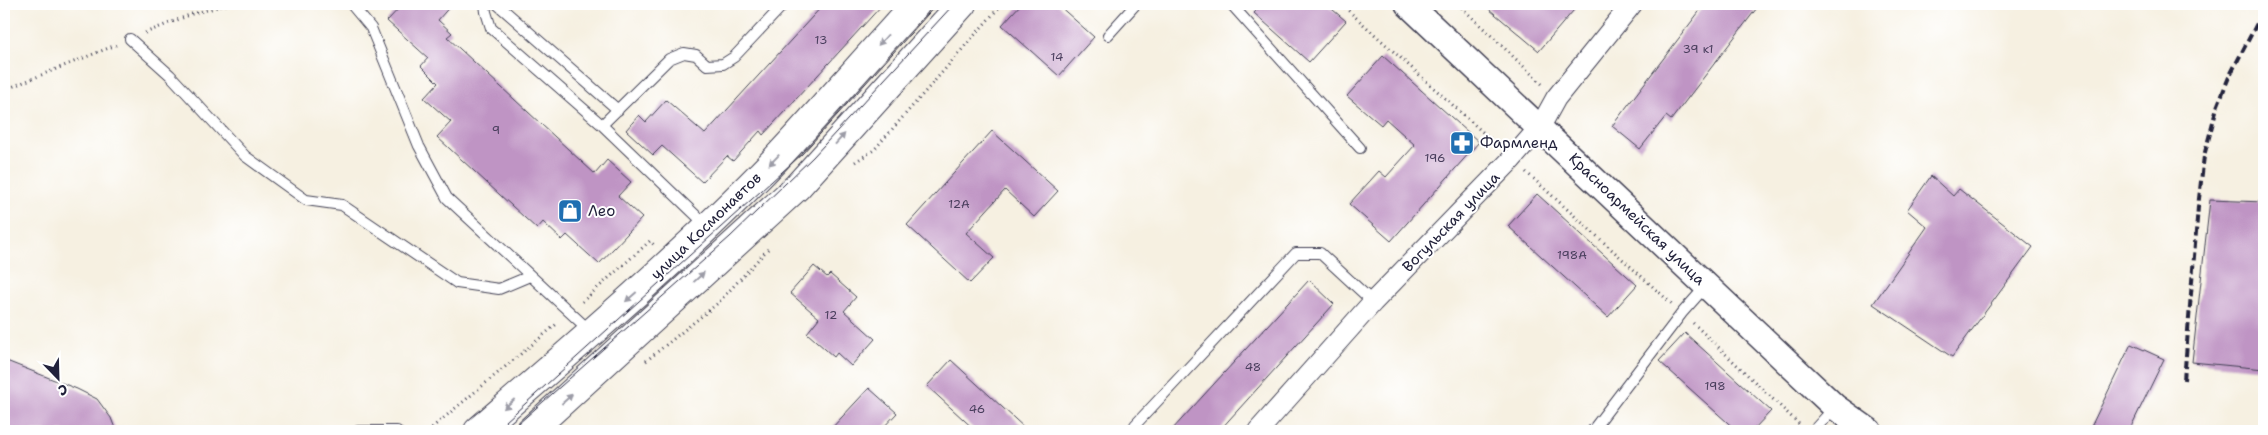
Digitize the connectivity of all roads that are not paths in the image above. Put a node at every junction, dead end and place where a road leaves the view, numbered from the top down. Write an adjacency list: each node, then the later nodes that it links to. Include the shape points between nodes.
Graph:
1 (351, 4): 18 (lane, via 371,28 419,146 447,198)
2 (485, 4): 14 (lane, via 491,28)
3 (497, 4): 13 (lane)
4 (784, 4): 13 (lane, via 734,57 723,64 707,65 696,55 684,53 668,59)
5 (916, 4): 17 (main road, улица Космонавтов, one-way to 17, via 774,160)
6 (962, 4): 27 (main road, улица Космонавтов, one-way to 6, via 797,187)
7 (1136, 4): 11 (lane)
8 (1408, 4): 15 (street, Красноармейская улица)
9 (1632, 4): 15 (street, Вогульская улица, via 1556,98)
10 (1237, 5): 16 (lane)
11 (1108, 35)
12 (130, 40): 18 (lane, via 170,75 245,156 306,200 342,205 457,283 499,289)
13 (618, 110): 14 (lane)
14 (602, 125): 17 (lane)
15 (1540, 127): 19 (street, Красноармейская улица); 20 (street, Вогульская улица)
16 (1360, 148)
17 (708, 226): 21 (main road, улица Космонавтов, one-way to 21)
18 (530, 276): 21 (lane)
19 (1706, 285): 22 (street, Красноармейская улица); 29 (lane)
20 (1374, 302): 23 (lane, via 1320,253 1296,252); 28 (street, Вогульская улица)
21 (590, 332): 26 (main road, улица Космонавтов, one-way to 26)
22 (1835, 408): 30 (lane); 31 (street, Красноармейская улица)
23 (1135, 425)
24 (358, 431): 25 (lane)
25 (396, 431)
26 (478, 431)
27 (530, 431)
28 (1258, 431)
29 (1592, 431)
30 (1813, 431)
31 (1869, 431)

